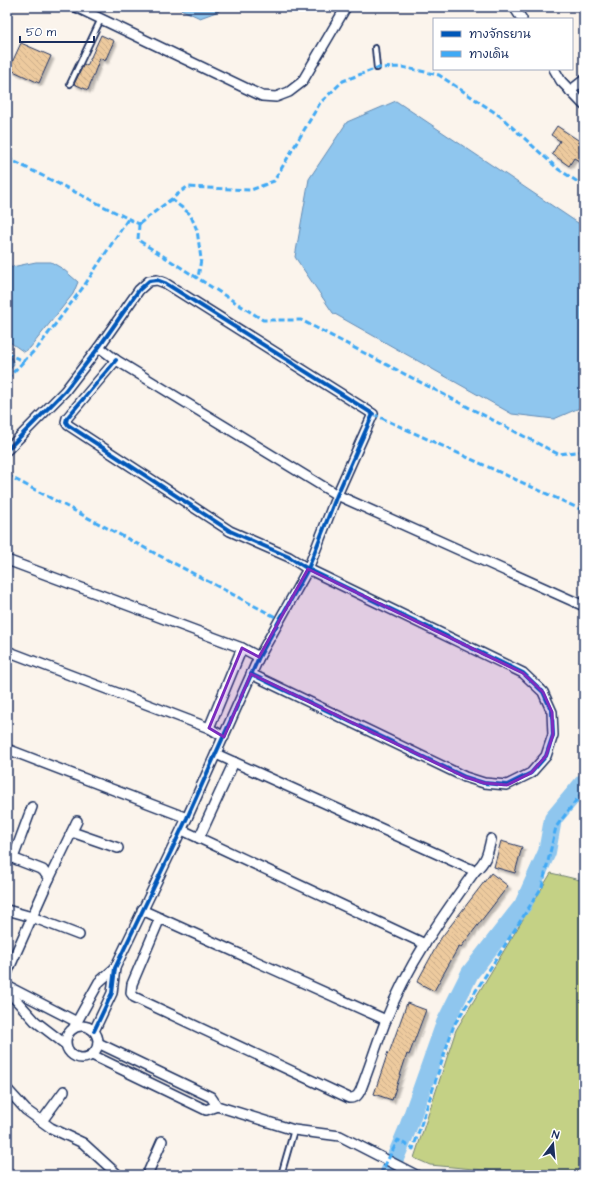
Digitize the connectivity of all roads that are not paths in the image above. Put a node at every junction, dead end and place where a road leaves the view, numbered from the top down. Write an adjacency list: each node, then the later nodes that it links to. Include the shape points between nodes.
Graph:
1 (76, 7): 5 (street)
2 (346, 7): 5 (street, via 302,82 289,92 276,97 262,96)
3 (514, 7): 4 (street)
4 (521, 18)
5 (102, 19): 10 (lane)
6 (375, 48): 7 (lane)
7 (377, 68)
8 (555, 70): 11 (street)
9 (584, 80): 11 (street)
10 (70, 84)
11 (570, 92): 12 (street)
12 (584, 105)
13 (99, 347): 14 (street); 15 (street, via 64,391); 16 (street, via 144,284 157,280 178,291 373,414)
14 (116, 360): 16 (street); 18 (street, via 67,418 68,425 230,530 289,557)
15 (7, 450)
16 (337, 496): 18 (street); 19 (street)
17 (7, 560): 20 (street)
18 (308, 569): 22 (street); 23 (street, via 523,673 543,692 552,712 553,735 546,756 531,772 507,785 484,783 465,777)
19 (584, 606)
20 (242, 648): 22 (street); 24 (street)
21 (7, 651): 24 (street)
22 (259, 657): 23 (street)
23 (252, 674): 25 (street)
24 (209, 728): 25 (street)
25 (224, 737): 27 (street)
26 (7, 750): 30 (street)
27 (216, 754): 28 (street); 30 (street)
28 (234, 762): 34 (street); 38 (street)
29 (32, 807): 37 (street)
30 (187, 818): 32 (street)
31 (77, 821): 33 (street)
32 (182, 830): 34 (street); 41 (street)
33 (72, 832): 36 (street); 39 (street)
34 (198, 838): 45 (street)
35 (491, 839): 38 (street, via 486,859)
36 (118, 848)
37 (10, 857): 39 (street, via 44,870)
38 (475, 871): 45 (street)
39 (49, 879): 42 (street)
40 (7, 910): 42 (street)
41 (142, 910): 43 (street); 46 (street)
42 (32, 917): 44 (street); 47 (street)
43 (160, 918): 50 (street); 50 (street, via 132,984 131,993 134,997 349,1098 358,1096)
44 (79, 935)
45 (425, 944): 50 (street)
46 (115, 968): 51 (street, via 99,982); 52 (street, via 112,992)
47 (7, 973)
48 (7, 986): 51 (street)
49 (7, 990): 54 (street, via 35,1021)
50 (386, 1020)
51 (76, 1024): 52 (street); 54 (street, via 69,1031)
52 (94, 1031): 53 (street)
53 (98, 1043): 55 (street); 58 (street, via 211,1097)
54 (65, 1044): 55 (street, via 72,1056 85,1058)
55 (92, 1055): 58 (street, via 206,1110)
56 (7, 1089): 59 (street, via 26,1110)
57 (64, 1091): 59 (street)
58 (218, 1106): 60 (street)
59 (42, 1121): 62 (street, via 83,1143)
60 (294, 1130): 64 (lane); 65 (street, via 340,1136)
61 (162, 1141): 63 (street)
62 (118, 1175)
63 (147, 1175)
64 (281, 1175)
65 (416, 1175)

